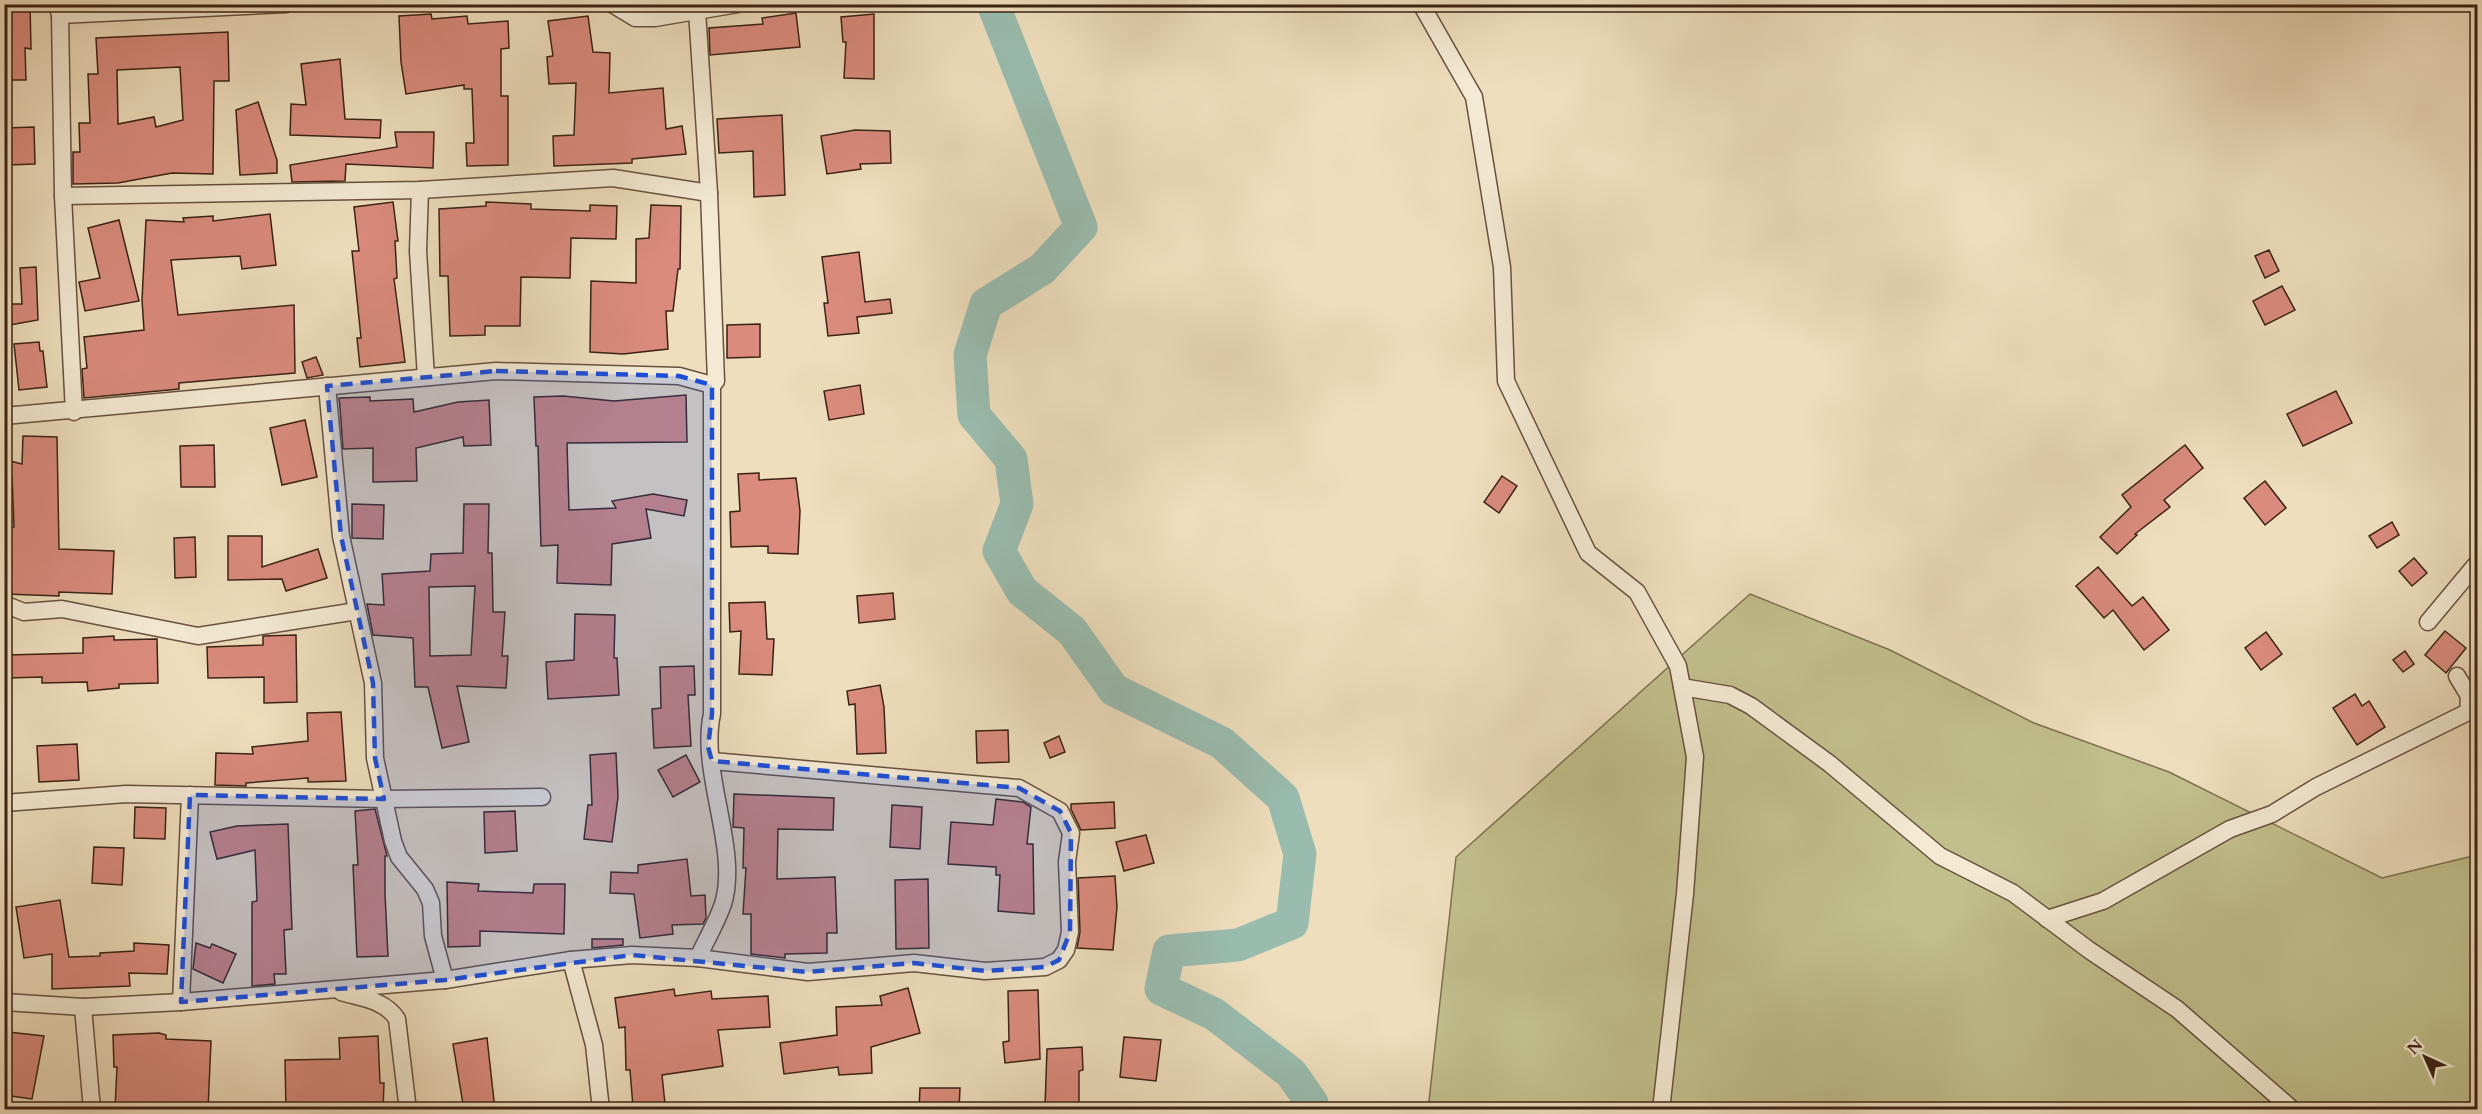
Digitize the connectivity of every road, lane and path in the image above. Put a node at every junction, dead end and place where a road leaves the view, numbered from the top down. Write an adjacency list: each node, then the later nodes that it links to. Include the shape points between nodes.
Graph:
1 (286, 4): 5 (street)
2 (612, 4): 6 (street, via 635,18)
3 (738, 4): 6 (street)
4 (1420, 4): 20 (street, via 1474,97 1502,267 1506,381 1588,553 1636,592 1678,666)
5 (58, 10): 9 (street)
6 (697, 11): 8 (street)
7 (420, 190): 8 (street, via 613,178); 9 (street); 10 (street, via 418,251)
8 (708, 193): 11 (street, via 716,381)
9 (63, 196): 13 (street)
10 (426, 377): 11 (street, via 496,371 656,375 679,376); 12 (street)
11 (712, 385): 21 (street, via 712,714 708,747)
12 (327, 386): 13 (street); 17 (street, via 341,536)
13 (74, 412): 14 (street)
14 (4, 416)
15 (2478, 562): 18 (street)
16 (4, 604): 17 (street, via 24,612 62,609 198,636)
17 (357, 611): 24 (street, via 373,683 375,758)
18 (2428, 622)
19 (2457, 676): 26 (street, via 2469,696 2468,712 2316,787 2272,814 2230,829 2103,901)
20 (1682, 687): 26 (street, via 1730,695 1751,706 1830,764 1940,856 2013,893); 37 (street, via 1695,757 1685,894)
21 (712, 761): 27 (street, via 727,873 723,903); 27 (street, via 1019,788 1060,811 1071,833 1067,862 1070,932 1059,960 1045,967 985,971 914,963 808,972)
22 (190, 795): 24 (street); 25 (street, via 126,794); 32 (street)
23 (542, 797): 24 (street)
24 (384, 799): 29 (street, via 399,857 425,889 431,903 433,936)
25 (4, 803)
26 (2047, 919): 38 (street, via 2177,1009)
27 (698, 958): 28 (street, via 632,955)
28 (571, 960): 29 (street); 36 (street, via 594,1045)
29 (445, 980): 30 (street)
30 (333, 990): 32 (street); 35 (street, via 391,1010 397,1019)
31 (4, 1002): 33 (street)
32 (181, 1002): 33 (street)
33 (83, 1007): 34 (street)
34 (92, 1110)
35 (408, 1110)
36 (601, 1110)
37 (1660, 1110)
38 (2292, 1110)

